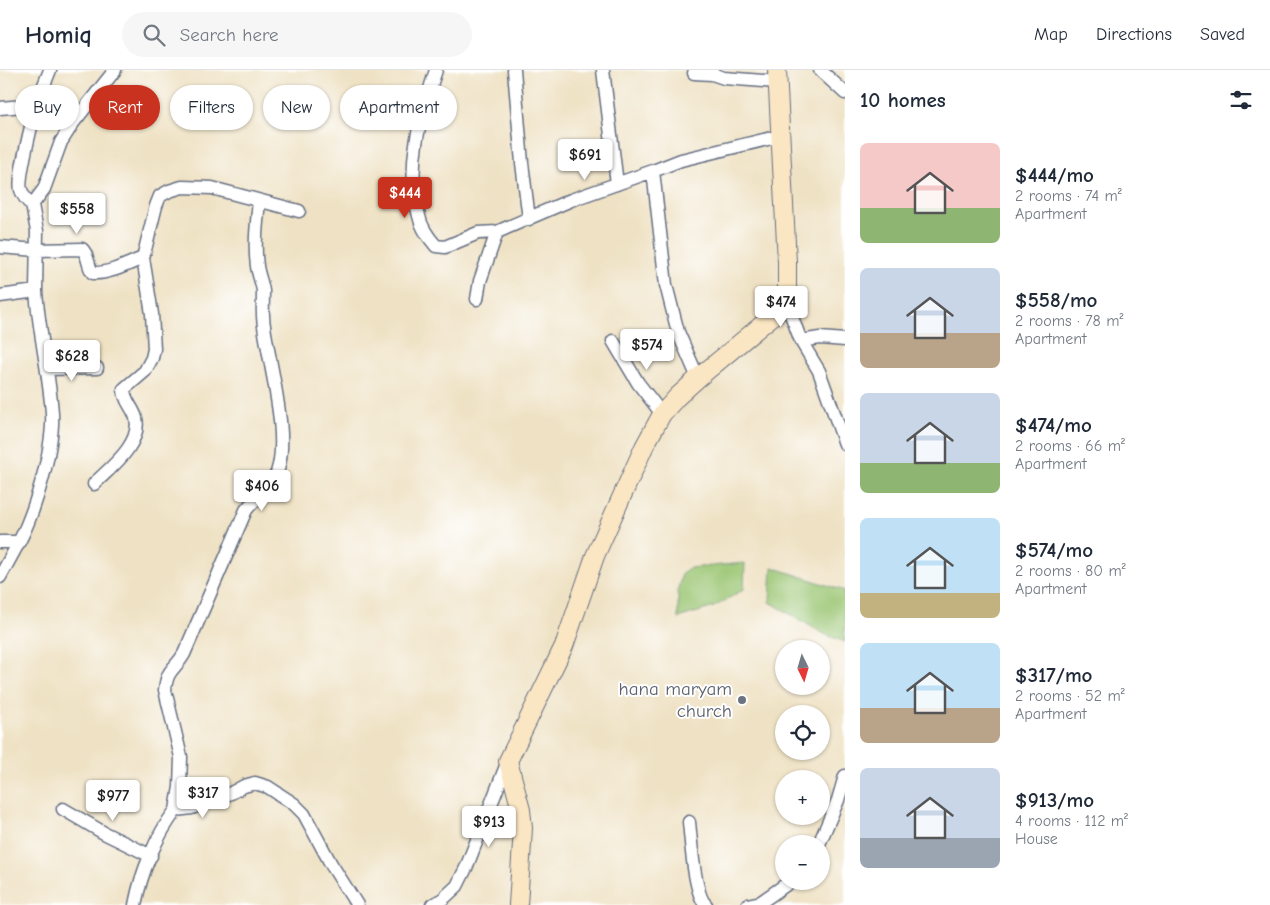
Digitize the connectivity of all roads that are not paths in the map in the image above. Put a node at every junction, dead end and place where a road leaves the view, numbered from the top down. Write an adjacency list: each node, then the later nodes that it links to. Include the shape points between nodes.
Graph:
1 (50, 70): 9 (street)
2 (115, 70): 18 (street, via 61,142 44,189)
3 (436, 70): 21 (street, via 426,99 413,160 419,218 436,246 445,247 478,234)
4 (514, 70): 20 (street)
5 (603, 70): 16 (street)
6 (820, 70): 10 (street)
7 (694, 74): 8 (street, via 724,78)
8 (778, 76): 14 (street)
9 (44, 85)
10 (845, 93)
11 (15, 107): 12 (street)
12 (0, 108)
13 (31, 130): 18 (street, via 20,188)
14 (780, 136): 15 (street, via 681,160); 28 (street)
15 (653, 171): 16 (street); 34 (street, via 666,285 678,332)
16 (617, 184): 20 (street)
17 (259, 201): 19 (street); 24 (street, via 212,188 169,190 160,196 156,206); 44 (street, via 257,267 280,422 280,462 274,480 246,510 184,654 166,678 165,690 181,757)
18 (32, 205): 23 (street)
19 (299, 211)
20 (529, 219): 21 (street)
21 (496, 232): 27 (street)
22 (0, 247): 23 (street)
23 (37, 250): 24 (street, via 82,249 93,273); 25 (street)
24 (143, 258): 37 (street, via 154,349 144,371 124,389 136,420 134,438)
25 (36, 291): 26 (street); 33 (street)
26 (0, 296)
27 (477, 299)
28 (787, 304): 31 (street); 34 (street)
29 (845, 340): 31 (street, via 820,338)
30 (613, 341): 35 (street, via 638,383)
31 (801, 341): 36 (street, via 819,371)
32 (97, 368): 33 (street)
33 (47, 369): 39 (street, via 51,437 41,481)
34 (698, 378): 35 (street)
35 (662, 414): 41 (street, via 595,556 564,646)
36 (845, 444)
37 (94, 484)
38 (0, 542): 39 (street)
39 (19, 542): 40 (street)
40 (0, 576)
41 (508, 761): 51 (street, via 457,886); 52 (street, via 523,828)
42 (845, 776): 46 (street)
43 (63, 809): 47 (street)
44 (176, 810): 47 (street); 50 (street, via 192,808 255,783 268,787 304,814)
45 (689, 822): 53 (street, via 697,890)
46 (823, 835)
47 (151, 856): 49 (street)
48 (778, 890): 54 (street, via 761,902)
49 (135, 905)
50 (356, 905)
51 (432, 905)
52 (518, 905)
53 (706, 905)
54 (747, 905)

